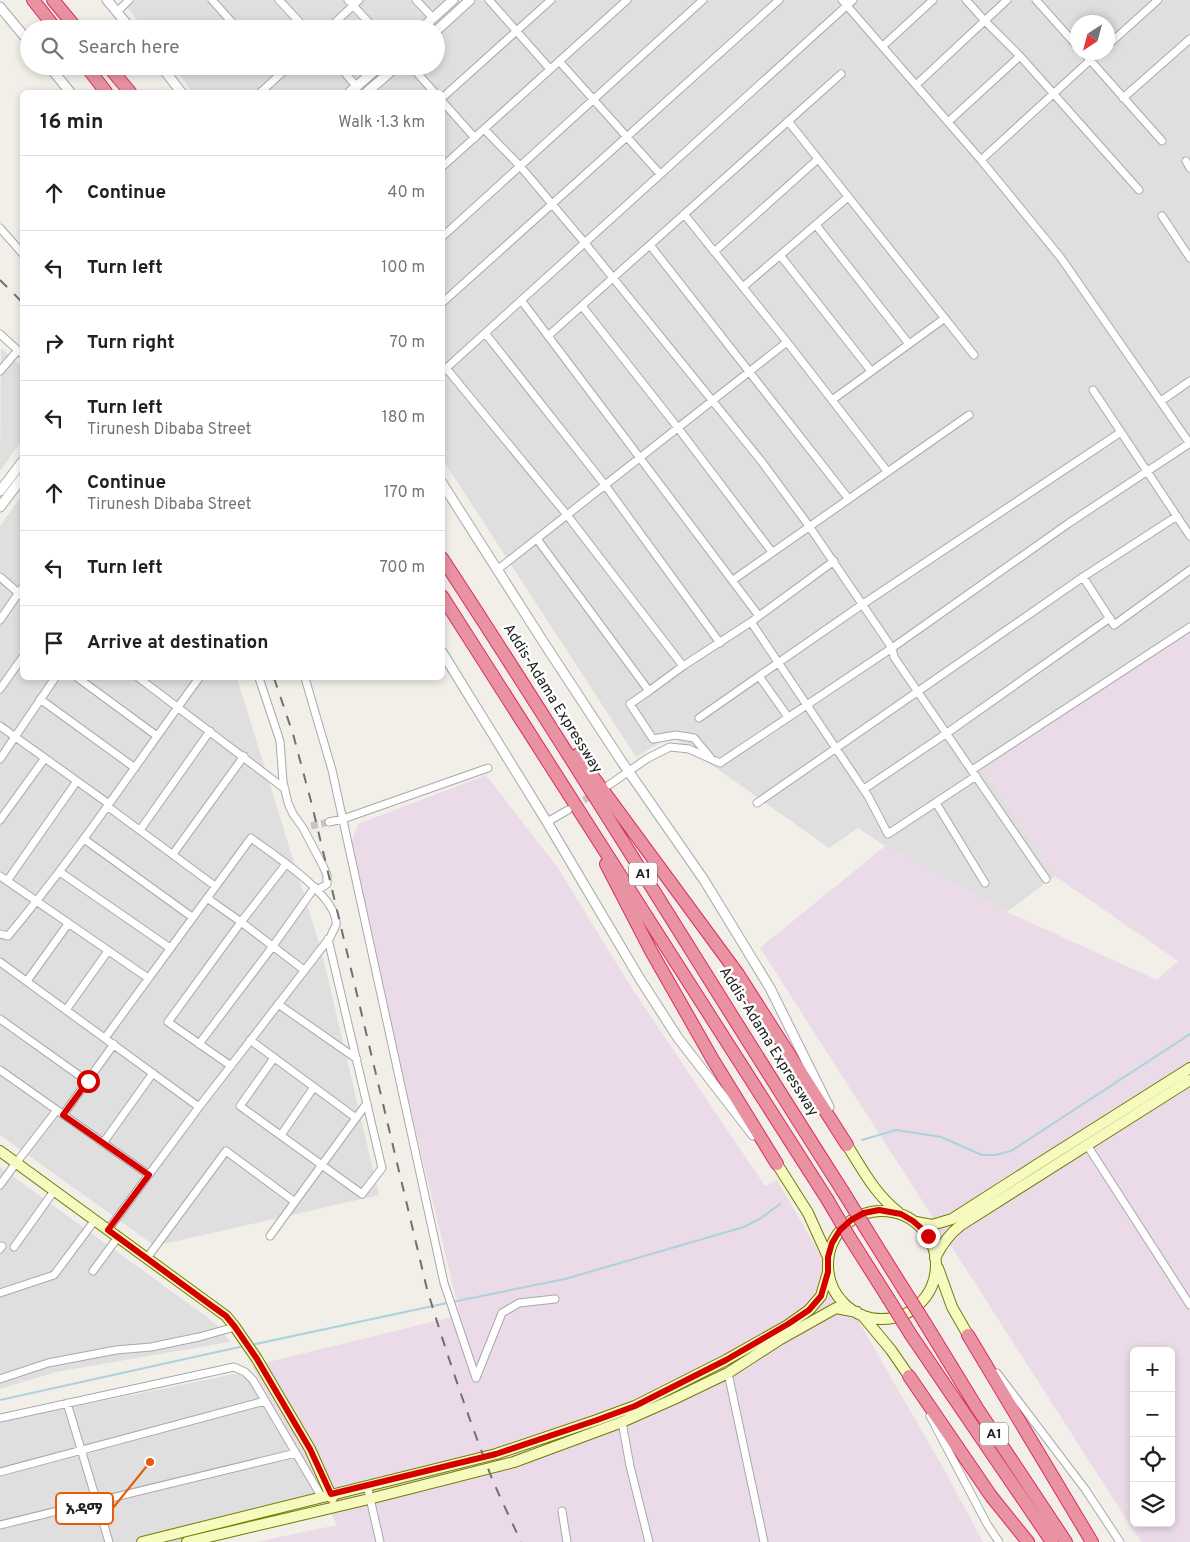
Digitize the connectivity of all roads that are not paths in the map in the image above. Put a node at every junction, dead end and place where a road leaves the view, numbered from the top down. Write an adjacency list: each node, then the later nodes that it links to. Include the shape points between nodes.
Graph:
1 (33, 0): 25 (highway)
2 (53, 0): 26 (highway)
3 (108, 0): 23 (street)
4 (129, 0): 23 (street)
5 (212, 0): 28 (street)
6 (280, 0): 29 (street)
7 (416, 0): 24 (street)
8 (453, 0): 24 (street)
9 (470, 0): 33 (street)
10 (489, 0): 35 (street)
11 (551, 0): 35 (street)
12 (627, 0): 41 (street)
13 (703, 0): 66 (street)
14 (779, 0): 71 (street)
15 (933, 0): 39 (street)
16 (966, 0): 32 (street)
17 (1007, 0): 32 (street)
18 (1036, 0): 36 (street)
19 (1158, 0): 37 (street)
20 (353, 2): 30 (street); 31 (street)
21 (847, 2): 39 (street); 78 (street)
22 (0, 7): 34 (street)
23 (117, 12): 27 (street)
24 (433, 18)
25 (49, 20)
26 (70, 20)
27 (124, 20)
28 (230, 20)
29 (298, 20)
30 (336, 20)
31 (368, 20)
32 (984, 21): 40 (street); 54 (street)
33 (445, 22)
34 (20, 31)
35 (516, 31): 43 (street); 64 (street)
36 (1070, 38)
37 (1115, 39)
38 (1190, 39): 65 (street)
39 (882, 46): 54 (street)
40 (1020, 56): 63 (street); 69 (street)
41 (559, 61): 43 (street); 66 (street)
42 (1090, 61): 63 (street); 65 (street)
43 (550, 70): 70 (street)
44 (841, 74): 68 (street)
45 (56, 75): 55 (street)
46 (93, 75): 56 (highway)
47 (116, 75): 57 (highway)
48 (168, 75): 58 (street)
49 (279, 75): 59 (street)
50 (345, 75): 60 (street)
51 (370, 75): 60 (street)
52 (386, 75): 61 (street)
53 (419, 75): 62 (street)
54 (916, 85): 69 (street)
55 (68, 90)
56 (104, 90)
57 (128, 90)
58 (179, 90)
59 (263, 90)
60 (354, 90)
61 (370, 90)
62 (432, 90)
63 (1054, 94): 75 (street); 79 (street)
64 (445, 97)
65 (1123, 98): 73 (street)
66 (593, 100): 71 (street); 77 (street)
67 (445, 103): 72 (street)
68 (788, 121): 74 (street); 82 (street)
69 (948, 122): 75 (street)
70 (484, 129): 72 (street); 77 (street)
71 (628, 136): 78 (street); 81 (street)
72 (475, 138): 76 (street)
73 (1162, 141)
74 (818, 159): 80 (street); 90 (street)
75 (980, 160): 115 (street, via 1060,258)
76 (445, 164)
77 (520, 166): 81 (street); 86 (street)
78 (660, 174): 87 (street)
79 (1140, 190)
80 (848, 198): 84 (street); 98 (street)
81 (552, 205): 87 (street); 95 (street)
82 (684, 214): 88 (street); 90 (street)
83 (1162, 216): 92 (street)
84 (816, 225): 91 (street); 103 (street)
85 (0, 228): 89 (street)
86 (445, 234)
87 (584, 242): 93 (street); 96 (street)
88 (650, 245): 93 (street); 110 (street)
89 (20, 251)
90 (714, 252): 94 (street)
91 (780, 255): 94 (street); 109 (street)
92 (1190, 258)
93 (613, 278): 97 (street); 114 (street)
94 (743, 287): 102 (street)
95 (445, 300)
96 (521, 300): 99 (street); 101 (street)
97 (582, 306): 101 (street); 117 (street)
98 (945, 318): 103 (street); 105 (street)
99 (485, 333): 106 (street); 125 (street)
100 (0, 334): 104 (street)
101 (548, 336): 120 (street)
102 (787, 342): 110 (street); 113 (street)
103 (909, 344): 109 (street)
104 (20, 352): 107 (street)
105 (974, 355)
106 (445, 369)
107 (0, 371)
108 (445, 371): 130 (street)
109 (872, 371): 113 (street)
110 (750, 372): 114 (street); 128 (street)
111 (1190, 381): 115 (street)
112 (1092, 390): 118 (street)
113 (832, 400): 122 (street)
114 (712, 401): 117 (street); 132 (street)
115 (1161, 401): 119 (street)
116 (969, 414): 122 (street)
117 (678, 428): 120 (street); 135 (street)
118 (1121, 432): 123 (street); 146 (street)
119 (1190, 443): 123 (street)
120 (640, 458): 125 (street); 142 (street)
121 (20, 465): 127 (street)
122 (887, 472): 128 (street)
123 (1147, 472): 131 (street); 153 (street)
124 (20, 481): 129 (street)
125 (605, 486): 130 (street); 152 (street)
126 (445, 487): 138 (street)
127 (0, 491)
128 (848, 498): 132 (street)
129 (0, 507)
130 (567, 515): 134 (street); 157 (street)
131 (1177, 516): 133 (street); 141 (street)
132 (809, 526): 135 (street); 136 (street)
133 (1190, 536)
134 (537, 539): 138 (street); 167 (street)
135 (772, 552): 142 (street)
136 (834, 561): 146 (street); 147 (street)
137 (445, 563): 166 (highway, Addis-Adama Expressway / A1)
138 (498, 570): 186 (street)
139 (1190, 570): 148 (street, via 1114,625)
140 (0, 577): 143 (street)
141 (1083, 577): 148 (street); 168 (street)
142 (733, 580): 147 (street)
143 (20, 591)
144 (20, 593): 149 (street)
145 (445, 601): 192 (highway, A1)
146 (863, 604): 153 (street); 156 (street)
147 (759, 616): 150 (street)
148 (1110, 618): 176 (street)
149 (0, 620)
150 (751, 622): 152 (street); 156 (street)
151 (1190, 627): 187 (street)
152 (720, 643): 157 (street)
153 (892, 648): 168 (street); 170 (street)
154 (445, 657): 200 (street)
155 (20, 661): 165 (street)
156 (778, 663): 158 (street); 170 (street)
157 (683, 666): 167 (street)
158 (760, 676): 172 (street); 173 (street)
159 (54, 680): 169 (street)
160 (81, 680): 177 (street)
161 (142, 680): 171 (street)
162 (198, 680): 171 (street)
163 (259, 680): 190 (street, via 280,741)
164 (306, 680): 197 (street)
165 (0, 689)
166 (528, 690): 250 (highway, via 738,974); 309 (highway, Addis-Adama Expressway / A1, bridge, via 978,1408)
167 (649, 691): 183 (street, via 630,704 653,739 676,735 694,738)
168 (919, 692): 176 (street); 179 (street)
169 (40, 699): 178 (street); 184 (street)
170 (807, 705): 172 (street); 179 (street)
171 (178, 706): 175 (street); 177 (street)
172 (788, 717): 183 (street, via 720,763)
173 (700, 718)
174 (0, 726): 178 (street)
175 (210, 731): 180 (street); 203 (street)
176 (947, 733): 187 (street); 191 (street)
177 (157, 736): 184 (street)
178 (16, 737): 181 (street); 182 (street)
179 (837, 749): 191 (street); 193 (street)
180 (244, 756): 190 (street); 205 (street)
181 (45, 758): 188 (street); 198 (street)
182 (0, 759)
183 (712, 759): 186 (street, via 689,749 670,747)
184 (135, 768): 195 (street)
185 (488, 768): 197 (street)
186 (629, 772): 189 (street); 250 (street, via 704,880 770,988)
187 (974, 773): 194 (street); 209 (street)
188 (77, 781): 195 (street); 208 (street)
189 (608, 785)
190 (285, 789): 202 (street, via 293,814)
191 (864, 789): 194 (street, via 888,834)
192 (568, 791): 254 (highway, via 651,951); 308 (highway, A1, bridge, via 911,1335)
193 (757, 803)
194 (936, 803): 210 (street)
195 (108, 805): 203 (street); 204 (street)
196 (568, 810): 200 (street)
197 (343, 819): 199 (street); 273 (street, via 444,1283 476,1378 502,1313 519,1303)
198 (0, 820)
199 (329, 822)
200 (548, 822): 254 (street, via 678,1038)
201 (311, 826): 202 (street)
202 (303, 828): 212 (street, via 327,874 327,884)
203 (140, 830): 205 (street)
204 (84, 839): 207 (street); 215 (street)
205 (173, 854): 211 (street)
206 (286, 864): 211 (street, via 251,838); 212 (street); 216 (street)
207 (60, 872): 214 (street); 221 (street)
208 (3, 878): 214 (street)
209 (1046, 879)
210 (985, 883)
211 (215, 886): 213 (street)
212 (317, 888): 219 (street, via 330,907 336,924); 220 (street)
213 (207, 898): 215 (street); 216 (street)
214 (37, 902): 217 (street); 218 (street, via 8,936)
215 (192, 917): 221 (street)
216 (241, 922): 220 (street); 233 (street, via 168,1022)
217 (68, 924): 222 (street); 226 (street)
218 (0, 934)
219 (328, 940): 224 (street); 235 (street)
220 (272, 946): 224 (street); 233 (street)
221 (170, 948): 225 (street)
222 (108, 951): 225 (street); 228 (street)
223 (0, 962): 226 (street)
224 (304, 970): 227 (street)
225 (148, 978): 230 (street)
226 (27, 981): 228 (street)
227 (278, 1004): 231 (street); 235 (street)
228 (66, 1010): 230 (street)
229 (0, 1019): 241 (street)
230 (105, 1038): 232 (street)
231 (250, 1040): 234 (street); 236 (street)
232 (114, 1044): 239 (street); 241 (street)
233 (199, 1044): 236 (street)
234 (274, 1058): 242 (street); 248 (street, via 240,1106)
235 (357, 1059): 243 (street)
236 (230, 1066): 244 (street)
237 (1190, 1068): 262 (main road, via 952,1219 932,1225)
238 (0, 1070): 245 (street)
239 (153, 1073): 244 (street); 249 (street)
240 (1190, 1080): 251 (main road)
241 (88, 1081): 246 (street)
242 (314, 1087): 247 (street); 248 (street)
243 (367, 1103): 247 (street); 255 (street, via 382,1168 362,1194)
244 (199, 1108): 256 (street)
245 (56, 1110): 246 (street); 253 (street)
246 (63, 1115): 249 (street)
247 (356, 1118): 255 (street)
248 (281, 1134): 255 (street)
249 (103, 1142): 256 (street)
250 (847, 1145): 260 (main road, via 877,1193)
251 (1087, 1145): 269 (main road, via 961,1225 951,1233); 274 (street)
252 (0, 1151): 253 (main road)
253 (16, 1163): 257 (street); 258 (main road)
254 (777, 1164): 267 (main road, via 808,1213)
255 (322, 1165): 259 (street)
256 (149, 1175): 263 (street)
257 (0, 1185)
258 (54, 1191): 261 (main road); 266 (street)
259 (295, 1202): 264 (street); 268 (street, via 226,1151)
260 (901, 1214): 262 (main road); 267 (main road, via 879,1210 851,1220 836,1236)
261 (95, 1220): 263 (main road); 272 (street, via 54,1275)
262 (913, 1221): 269 (main road, via 928,1236)
263 (108, 1230): 265 (main road)
264 (270, 1236)
265 (118, 1237): 268 (main road); 270 (street)
266 (14, 1247)
267 (828, 1257): 271 (main road)
268 (147, 1258): 276 (main road, via 226,1316)
269 (936, 1259): 275 (main road, via 935,1276 929,1291 914,1308 893,1318); 277 (main road, via 952,1307)
270 (93, 1271)
271 (828, 1272): 275 (main road, via 836,1293); 278 (main road, via 821,1296)
272 (0, 1293)
273 (554, 1299)
274 (1190, 1305)
275 (859, 1313): 278 (main road, via 836,1308); 280 (main road)
276 (235, 1327): 281 (street, via 151,1347 116,1350 48,1364); 292 (main road, via 310,1449)
277 (968, 1335): 310 (highway); 311 (street, via 1085,1489)
278 (777, 1336): 279 (main road); 282 (main road)
279 (728, 1373): 283 (main road); 305 (street)
280 (909, 1376): 306 (street); 307 (highway, via 991,1496)
281 (0, 1379)
282 (688, 1379): 283 (main road); 291 (main road, via 635,1406 496,1454)
283 (692, 1390): 287 (main road)
284 (265, 1401): 285 (street, via 253,1380 234,1367); 288 (street); 289 (street)
285 (67, 1403): 286 (street); 288 (street)
286 (0, 1418)
287 (622, 1422): 293 (main road, via 514,1462); 304 (street)
288 (81, 1450): 290 (street); 294 (street)
289 (296, 1453): 292 (street); 294 (street)
290 (0, 1472)
291 (367, 1485): 292 (main road); 293 (street)
292 (326, 1495): 295 (main road); 298 (main road)
293 (370, 1499): 295 (main road); 302 (street)
294 (97, 1502): 297 (street); 299 (street)
295 (336, 1507): 301 (main road)
296 (562, 1511): 303 (street)
297 (0, 1525)
298 (162, 1540): 300 (main road)
299 (109, 1542)
300 (142, 1542)
301 (187, 1542)
302 (380, 1542)
303 (567, 1542)
304 (649, 1542)
305 (764, 1542)
306 (999, 1542)
307 (1028, 1542)
308 (1052, 1542)
309 (1066, 1542)
310 (1092, 1542)
311 (1120, 1542)

